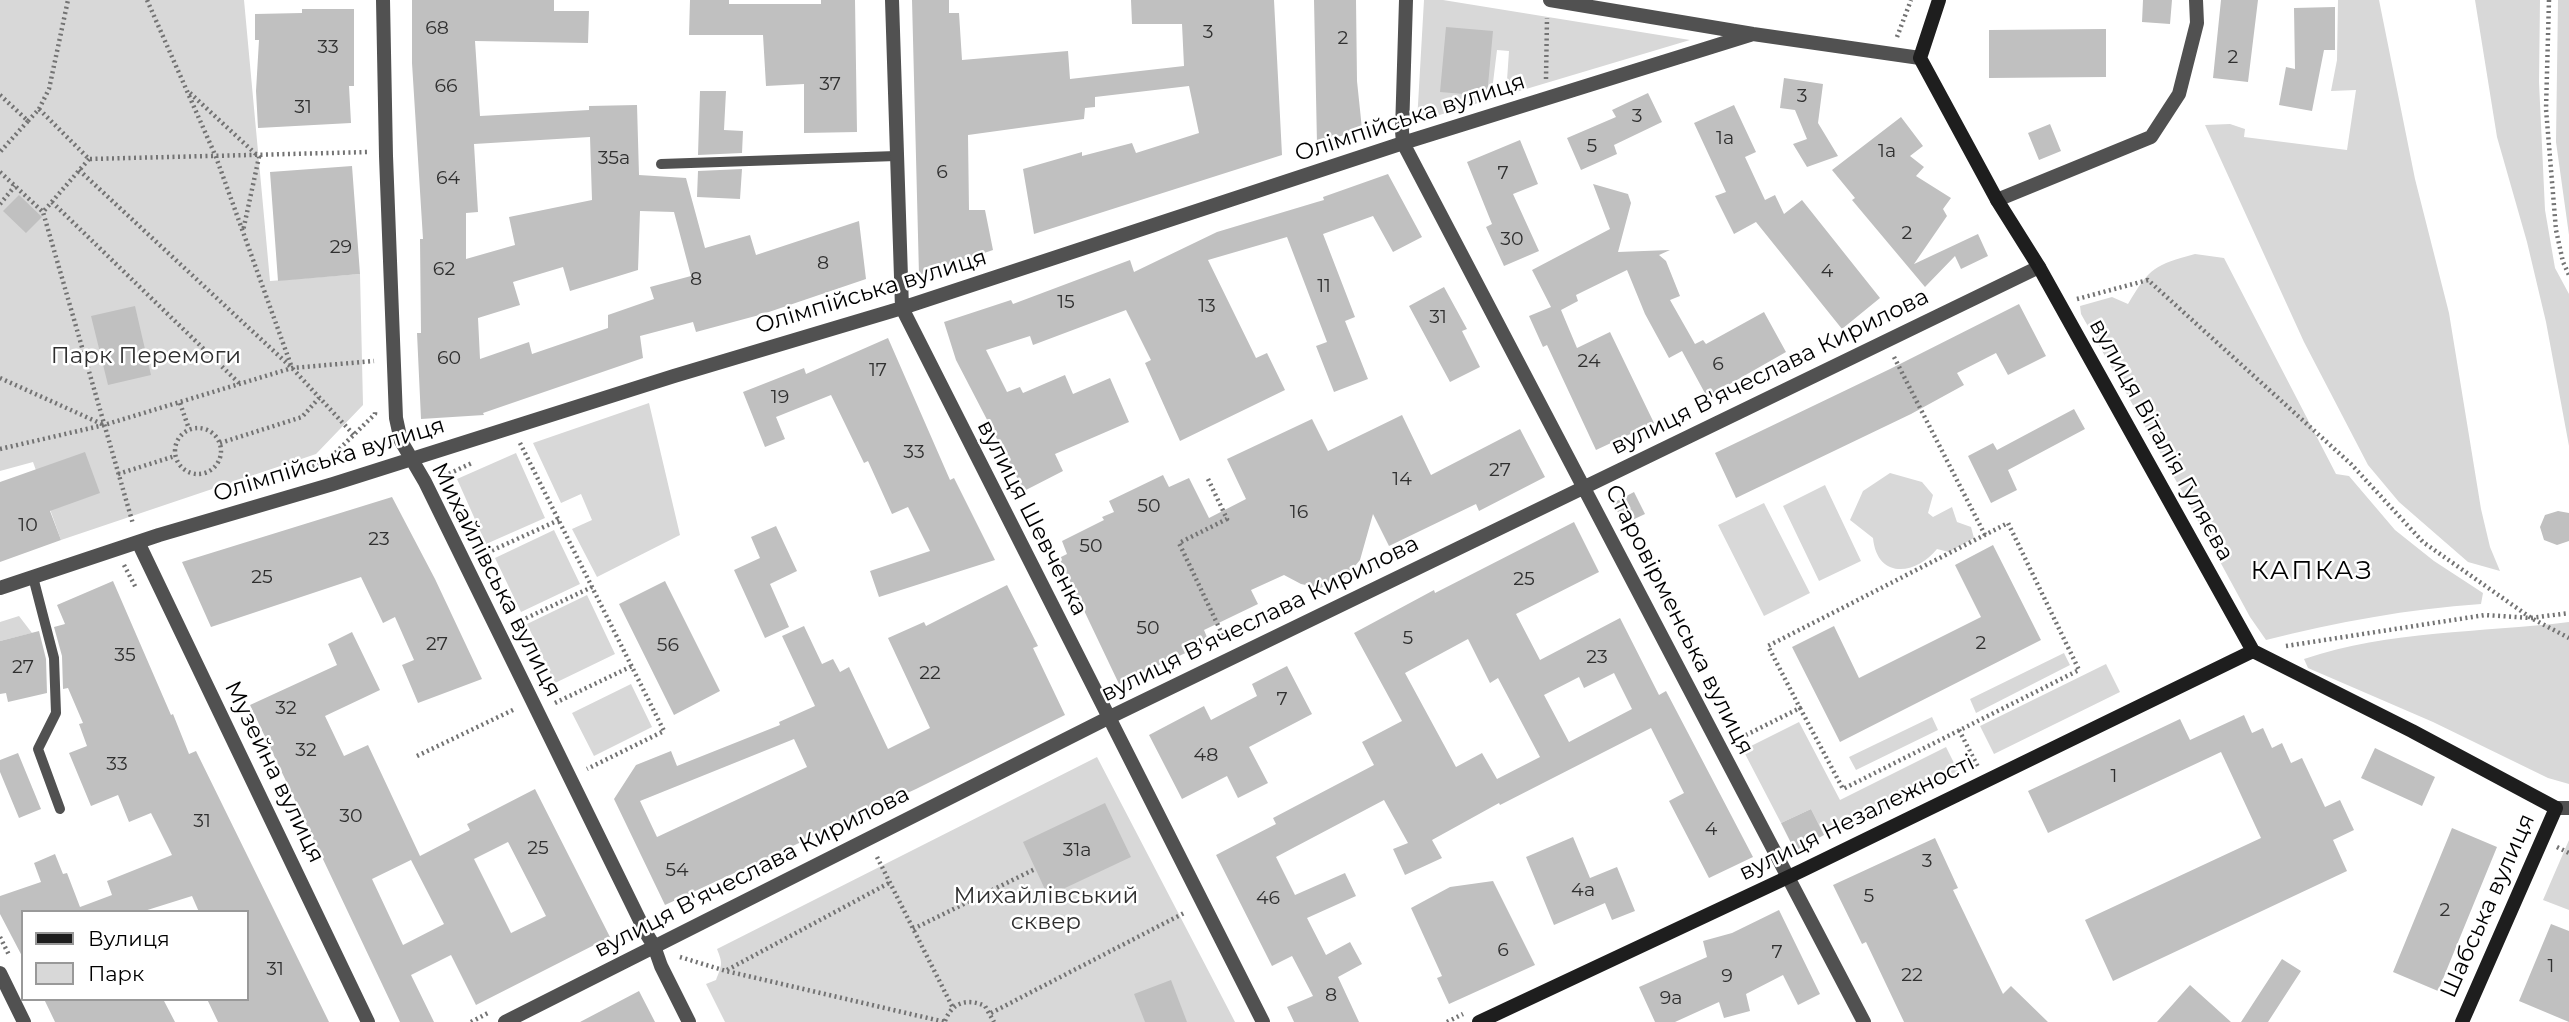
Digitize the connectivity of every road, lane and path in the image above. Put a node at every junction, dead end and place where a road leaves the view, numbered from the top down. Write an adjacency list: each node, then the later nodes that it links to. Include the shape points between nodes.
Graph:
1 (68, 0): 15 (path, via 49,89)
2 (147, 0): 12 (path)
3 (383, 0): 54 (street, Михайлівська вулиця, via 396,418)
4 (892, 0): 20 (street, вулиця Шевченка)
5 (1406, 0): 18 (street, Старовірменська вулиця)
6 (1939, 0): 11 (main road)
7 (2196, 0): 28 (street, via 2197,23 2179,94 2151,137)
8 (2549, 0): 34 (path, via 2546,109 2556,230)
9 (1549, 6): 10 (street); 14 (path)
10 (1753, 34): 11 (street); 14 (street, Олімпійська вулиця)
11 (1920, 58): 28 (main road, вулиця Віталія Гуляєва)
12 (187, 90): 21 (path); 22 (path)
13 (0, 95): 16 (path)
14 (1546, 99): 18 (street, Олімпійська вулиця)
15 (39, 109): 16 (path); 23 (path)
16 (28, 121): 19 (path)
17 (368, 138): 22 (path, via 369,152)
18 (1403, 143): 36 (street, Олімпійська вулиця); 60 (street, Старовірменська вулиця)
19 (0, 152)
20 (896, 156): 24 (lane); 36 (street, вулиця Шевченка)
21 (216, 157): 22 (path); 23 (path); 32 (path)
22 (259, 157): 32 (path)
23 (89, 159): 25 (path)
24 (661, 163)
25 (79, 170): 29 (path); 40 (path)
26 (0, 172): 27 (path)
27 (15, 186): 30 (path); 31 (path)
28 (1997, 200): 33 (main road, вулиця Віталія Гуляєва)
29 (52, 202): 31 (path); 43 (path)
30 (0, 204)
31 (43, 212): 47 (path)
32 (243, 231): 40 (path)
33 (2039, 267): 35 (main road, вулиця Віталія Гуляєва); 60 (street, вулиця В'ячеслава Кирилова)
34 (2569, 275)
35 (2059, 303): 75 (path, via 2148,280 2351,464 2423,542); 80 (main road, вулиця Віталія Гуляєва)
36 (902, 308): 54 (street, Олімпійська вулиця); 87 (street, вулиця Шевченка)
37 (374, 347): 39 (path)
38 (1894, 356): 65 (path)
39 (374, 361): 40 (path); 41 (path)
40 (292, 368): 43 (path); 44 (path)
41 (374, 374)
42 (0, 378): 47 (path)
43 (241, 385): 46 (path)
44 (319, 398): 49 (path); 51 (path, via 302,417)
45 (375, 400): 49 (path, via 376,414)
46 (180, 403): 47 (path); 48 (path)
47 (104, 425): 52 (path); 56 (path)
48 (188, 429): 51 (path, via 211,431); 53 (path, via 176,443)
49 (354, 435): 57 (path, via 326,462)
50 (520, 442): 61 (path)
51 (219, 443): 53 (path, via 220,458 204,473 183,469)
52 (0, 449)
53 (175, 456): 56 (path)
54 (409, 458): 66 (street, Олімпійська вулиця); 103 (street, Михайлівська вулиця, via 425,482)
55 (481, 459): 59 (path, via 443,475)
56 (118, 474): 63 (path)
57 (286, 475)
58 (1208, 479): 79 (path, via 1227,519 1179,543)
59 (449, 486)
60 (1586, 488): 87 (street, вулиця В'ячеслава Кирилова); 99 (street, Старовірменська вулиця)
61 (559, 520): 68 (path); 71 (path)
62 (144, 522): 63 (path)
63 (133, 526): 64 (path)
64 (123, 529)
65 (1984, 535): 85 (path, via 1768,646); 88 (path, via 2008,523 2079,670)
66 (138, 542): 70 (street, Олімпійська вулиця); 110 (street, Музейна вулиця)
67 (476, 543): 68 (path)
68 (481, 555): 69 (path)
69 (487, 566)
70 (33, 577): 72 (street, Олімпійська вулиця); 94 (lane, via 54,658 56,713 38,749)
71 (592, 587): 76 (path); 81 (path)
72 (0, 588)
73 (509, 612): 76 (path)
74 (2569, 613): 75 (path)
75 (2530, 618): 78 (path); 80 (path, via 2485,615)
76 (515, 623): 77 (path)
77 (520, 635)
78 (2569, 638)
79 (1229, 647)
80 (2253, 651): 93 (main road); 99 (main road, вулиця Незалежності)
81 (632, 666): 83 (path); 91 (path, via 664,731 586,770)
82 (548, 692): 83 (path)
83 (554, 703): 86 (path)
84 (515, 708): 90 (path)
85 (1800, 708): 88 (path, via 1843,789); 89 (path)
86 (559, 714)
87 (1110, 717): 103 (street, вулиця В'ячеслава Кирилова); 115 (street, вулиця Шевченка)
88 (1959, 730): 92 (path)
89 (1732, 742)
90 (417, 755)
91 (581, 759)
92 (1979, 768)
93 (2563, 808): 118 (main road, Шабська вулиця)
94 (60, 809)
95 (2557, 847): 96 (path)
96 (2569, 853)
97 (877, 857): 100 (path)
98 (1035, 869): 102 (path)
99 (1788, 877): 116 (main road, вулиця Незалежності); 117 (street, Старовірменська вулиця)
100 (889, 883): 102 (path); 105 (path)
101 (1188, 911): 108 (path)
102 (913, 929): 107 (path)
103 (654, 946): 111 (street, вулиця В'ячеслава Кирилова); 112 (street, Михайлівська вулиця)
104 (680, 957): 105 (path)
105 (726, 971): 113 (path)
106 (0, 973): 109 (street)
107 (953, 1008): 108 (path, via 969,1001); 113 (path)
108 (991, 1013): 114 (path)
109 (24, 1022)
110 (369, 1022)
111 (505, 1022)
112 (689, 1022)
113 (945, 1022)
114 (994, 1022)
115 (1263, 1022)
116 (1479, 1022)
117 (1864, 1022)
118 (2462, 1022)

